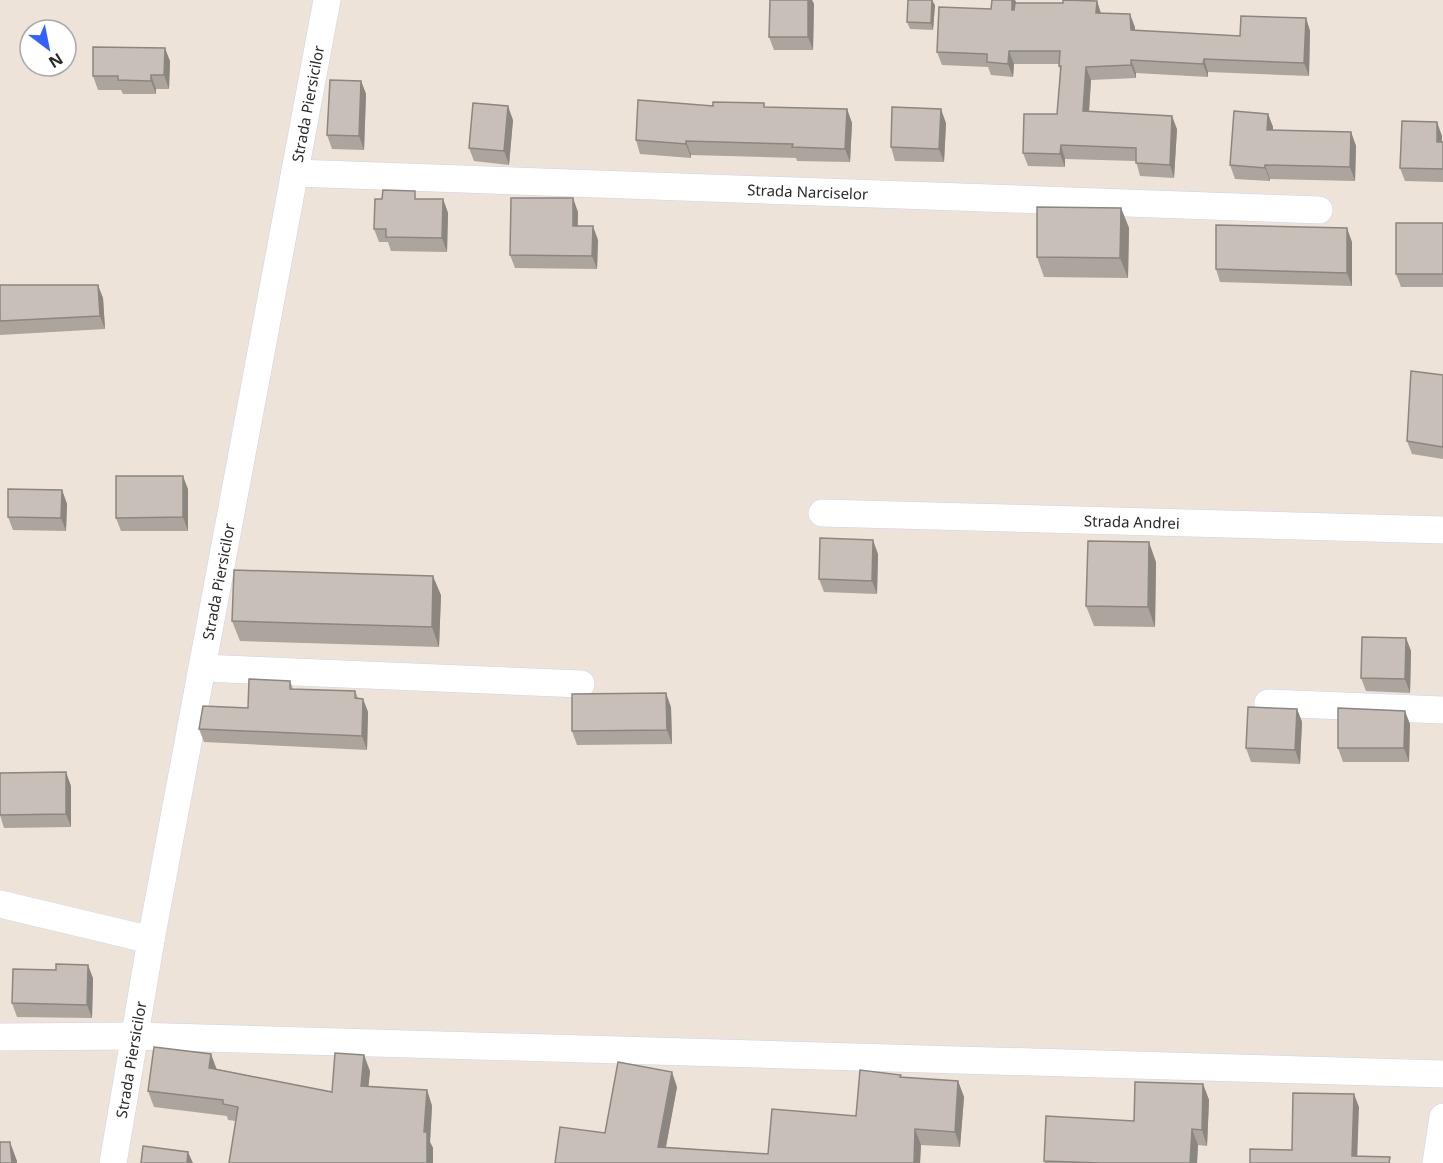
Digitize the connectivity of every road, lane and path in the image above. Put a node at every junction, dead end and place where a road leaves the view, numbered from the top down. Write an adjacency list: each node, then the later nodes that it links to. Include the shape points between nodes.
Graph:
1 (327, 0): 2 (street, Strada Piersicilor)
2 (295, 173): 3 (street, Strada Narciselor); 6 (street, Strada Piersicilor)
3 (1319, 210)
4 (822, 513): 5 (street, Strada Andrei)
5 (1443, 530)
6 (202, 668): 7 (street); 11 (street, Strada Piersicilor)
7 (581, 684)
8 (1268, 703): 9 (street)
9 (1443, 710)
10 (0, 904): 11 (street)
11 (151, 940): 12 (street, Strada Piersicilor)
12 (134, 1036): 13 (street); 14 (street); 16 (street, Strada Piersicilor)
13 (0, 1038)
14 (1443, 1074)
15 (1443, 1117): 17 (street)
16 (113, 1163)
17 (1436, 1163)

